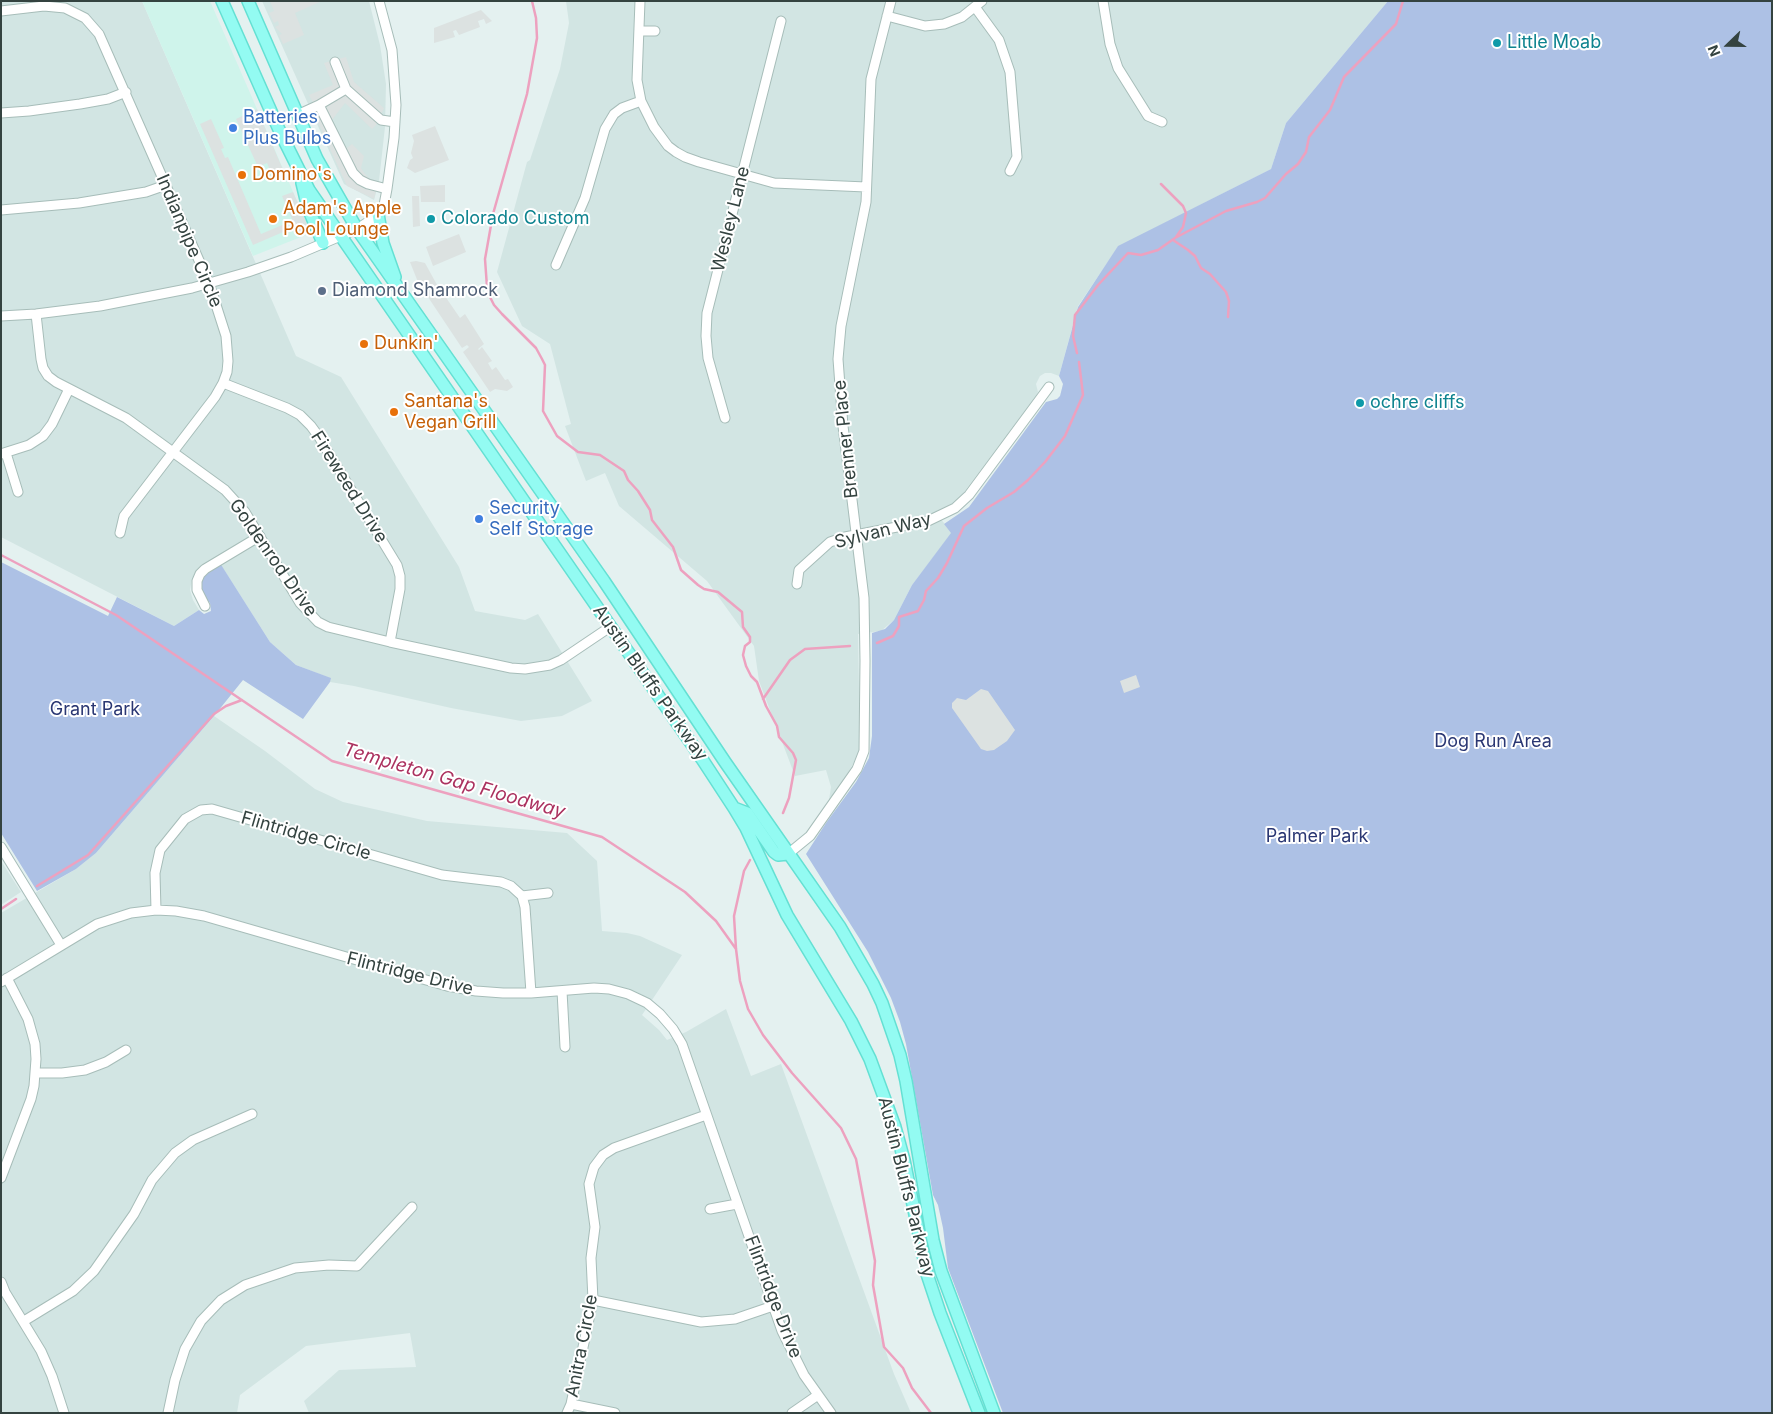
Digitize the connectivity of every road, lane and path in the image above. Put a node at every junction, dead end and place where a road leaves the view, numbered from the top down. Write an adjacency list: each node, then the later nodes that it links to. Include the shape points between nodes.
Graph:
1 (222, 1): 24 (main road, Austin Bluffs Parkway)
2 (248, 1): 19 (main road, Austin Bluffs Parkway)
3 (379, 1): 20 (street, via 394,67)
4 (640, 1): 11 (street)
5 (891, 1): 9 (street, Brenner Place)
6 (1103, 1): 21 (street, via 1110,44 1118,68 1148,116)
7 (978, 4): 9 (street, via 953,21 933,26); 22 (street, via 999,40 1010,72 1017,157)
8 (1, 11): 15 (street, Indianpipe Circle, via 55,6 85,18 99,34)
9 (887, 16): 26 (street, Brenner Place, via 871,80)
10 (781, 21): 23 (street, Wesley Lane)
11 (640, 31): 12 (street); 16 (street, via 637,80)
12 (655, 31)
13 (335, 62): 14 (street)
14 (346, 89): 17 (street); 20 (street, via 381,120)
15 (126, 92): 18 (street, via 89,103); 25 (street, Indianpipe Circle)
16 (640, 101): 23 (street, via 654,127 676,152); 33 (street, via 614,114 605,130 585,198)
17 (319, 104): 19 (street); 27 (street, via 353,173 368,184)
18 (1, 113)
19 (297, 114): 30 (main road, Austin Bluffs Parkway, via 316,159)
20 (395, 122): 27 (street)
21 (1162, 122)
22 (1010, 171)
23 (743, 174): 26 (street, via 784,184); 41 (street, Wesley Lane, via 706,324 708,358)
24 (301, 176): 31 (main road, Austin Bluffs Parkway); 32 (main road, via 308,208)
25 (166, 185): 28 (street, via 146,192 79,203); 34 (street, Indianpipe Circle)
26 (866, 187): 46 (street, Brenner Place, via 838,359)
27 (387, 189): 29 (street, via 384,205)
28 (1, 210)
29 (378, 214): 30 (street); 35 (main road, via 383,242)
30 (357, 229): 31 (street); 35 (main road, Austin Bluffs Parkway)
31 (340, 236): 32 (street); 50 (main road, Austin Bluffs Parkway)
32 (323, 243): 34 (street, via 263,267)
33 (556, 265)
34 (209, 283): 36 (street, via 124,302); 38 (street, Indianpipe Circle, via 228,349)
35 (402, 293): 54 (main road, Austin Bluffs Parkway, via 604,581)
36 (36, 314): 37 (street); 40 (street, Goldenrod Drive, via 43,368 48,376)
37 (1, 316)
38 (223, 383): 42 (street, Indianpipe Circle); 51 (street, Fireweed Drive, via 300,415 319,437 400,576)
39 (1049, 387): 46 (street, Sylvan Way, via 969,495 955,508 928,521)
40 (69, 389): 42 (street, Goldenrod Drive, via 126,418); 43 (street, via 43,436 29,445)
41 (725, 418)
42 (172, 452): 45 (street, Indianpipe Circle, via 124,516); 47 (street, Goldenrod Drive, via 225,490)
43 (4, 453): 44 (street)
44 (18, 492)
45 (120, 533)
46 (857, 535): 48 (street, Sylvan Way, via 836,539 823,546 799,570); 54 (street, Brenner Place, via 864,598 864,751 857,769 810,836)
47 (260, 536): 49 (street, via 200,574 196,590); 51 (street, Goldenrod Drive, via 300,602 318,622 337,630)
48 (797, 584)
49 (204, 606)
50 (610, 627): 51 (street, Goldenrod Drive, via 561,660 525,669); 52 (main road, Austin Bluffs Parkway)
51 (390, 642)
52 (734, 808): 54 (main road, via 747,813 774,852); 83 (main road, Austin Bluffs Parkway, via 787,916 848,1014 877,1076 904,1160 927,1274)
53 (2, 849): 58 (street)
54 (788, 854): 84 (main road, Austin Bluffs Parkway, via 840,927 882,1003 906,1080 941,1271)
55 (548, 893): 56 (street)
56 (522, 896): 57 (street, Flintridge Circle, via 501,882 442,875 212,809 201,810 185,819 160,850 155,873); 61 (street, via 526,907)
57 (156, 910): 58 (street, Flintridge Drive, via 114,918); 61 (street, Flintridge Drive, via 204,916 447,986 476,992)
58 (60, 946): 59 (street, Flintridge Drive)
59 (4, 980): 64 (street, via 28,1019 35,1044)
60 (562, 991): 61 (street, Flintridge Drive); 62 (street); 66 (street, Flintridge Drive, via 609,989 647,1003 660,1014 682,1044)
61 (531, 993)
62 (565, 1047)
63 (126, 1050): 64 (street, via 85,1070)
64 (36, 1073): 67 (street, via 31,1099)
65 (252, 1114): 75 (street, via 194,1140 175,1154 152,1180 134,1214 94,1271 73,1291)
66 (706, 1115): 69 (street, Flintridge Drive); 73 (street, Anitra Circle, via 614,1148 598,1161 590,1184 596,1227 591,1258)
67 (4, 1161): 68 (street)
68 (1, 1178)
69 (737, 1204): 71 (street); 74 (street, Flintridge Drive)
70 (412, 1207): 79 (street, via 357,1266 329,1264 295,1268 244,1285 221,1300 201,1321 185,1349 174,1380)
71 (710, 1210)
72 (1, 1282): 75 (street)
73 (594, 1300): 74 (street, via 701,1322 735,1319); 77 (street, Anitra Circle)
74 (773, 1306): 76 (street, Flintridge Drive, via 796,1361)
75 (24, 1321): 78 (street, via 52,1376)
76 (818, 1395): 81 (street); 82 (street, Flintridge Drive)
77 (569, 1408): 80 (street)
78 (64, 1413)
79 (168, 1413)
80 (615, 1413)
81 (792, 1413)
82 (831, 1413)
83 (979, 1413)
84 (994, 1413)

